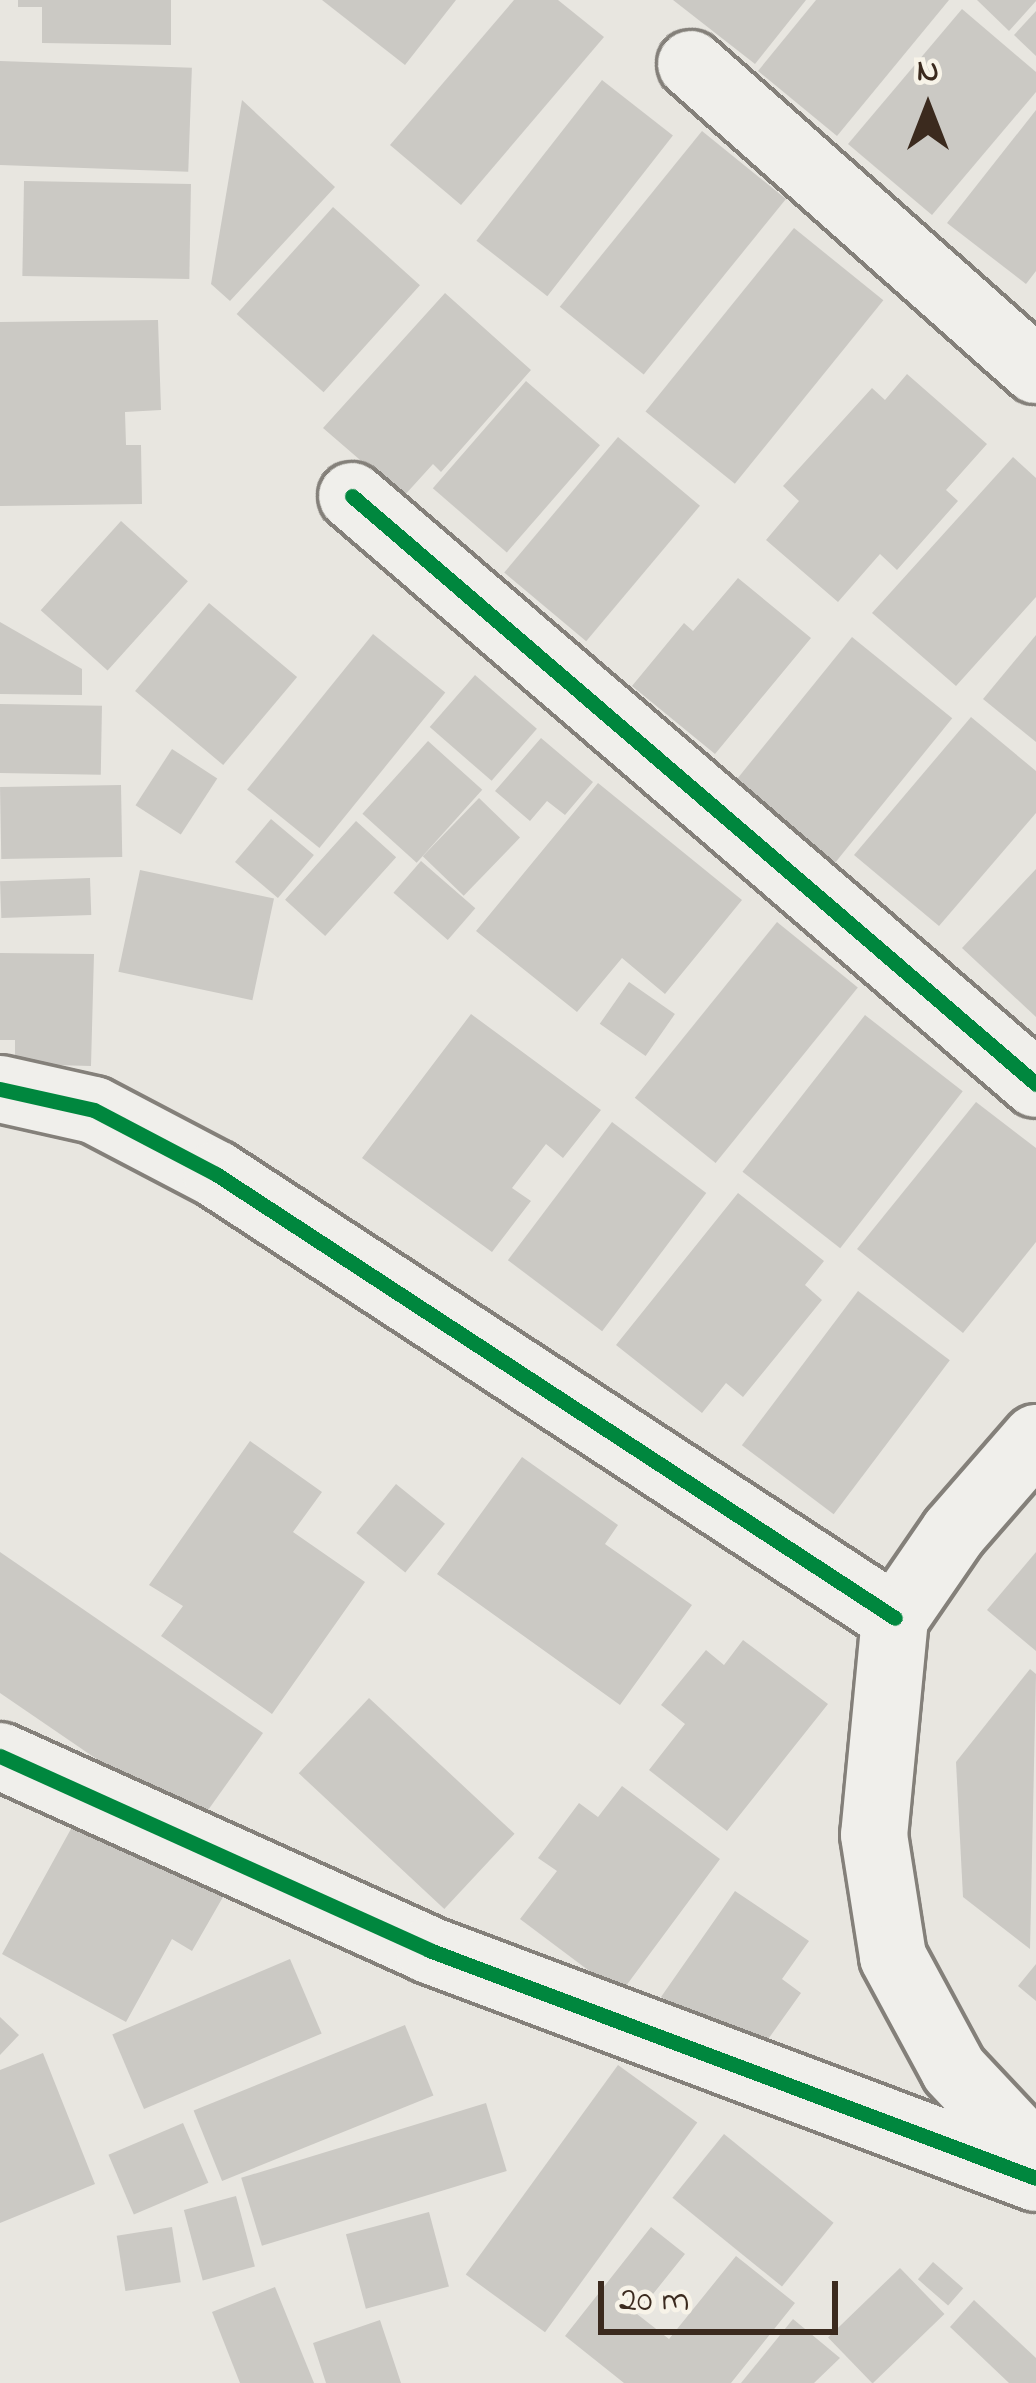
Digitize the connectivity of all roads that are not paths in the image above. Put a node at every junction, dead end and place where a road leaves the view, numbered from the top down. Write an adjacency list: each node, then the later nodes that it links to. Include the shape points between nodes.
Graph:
1 (691, 64): 2 (street)
2 (1036, 370)
3 (352, 496): 4 (street)
4 (1036, 1084)
5 (0, 1089): 7 (street, via 94,1110 216,1174)
6 (1036, 1438): 7 (street, via 954,1532)
7 (895, 1618): 9 (street, via 874,1835 893,1957 954,2070)
8 (0, 1756): 10 (street, via 429,1950)
9 (1036, 2156)
10 (1036, 2178)

